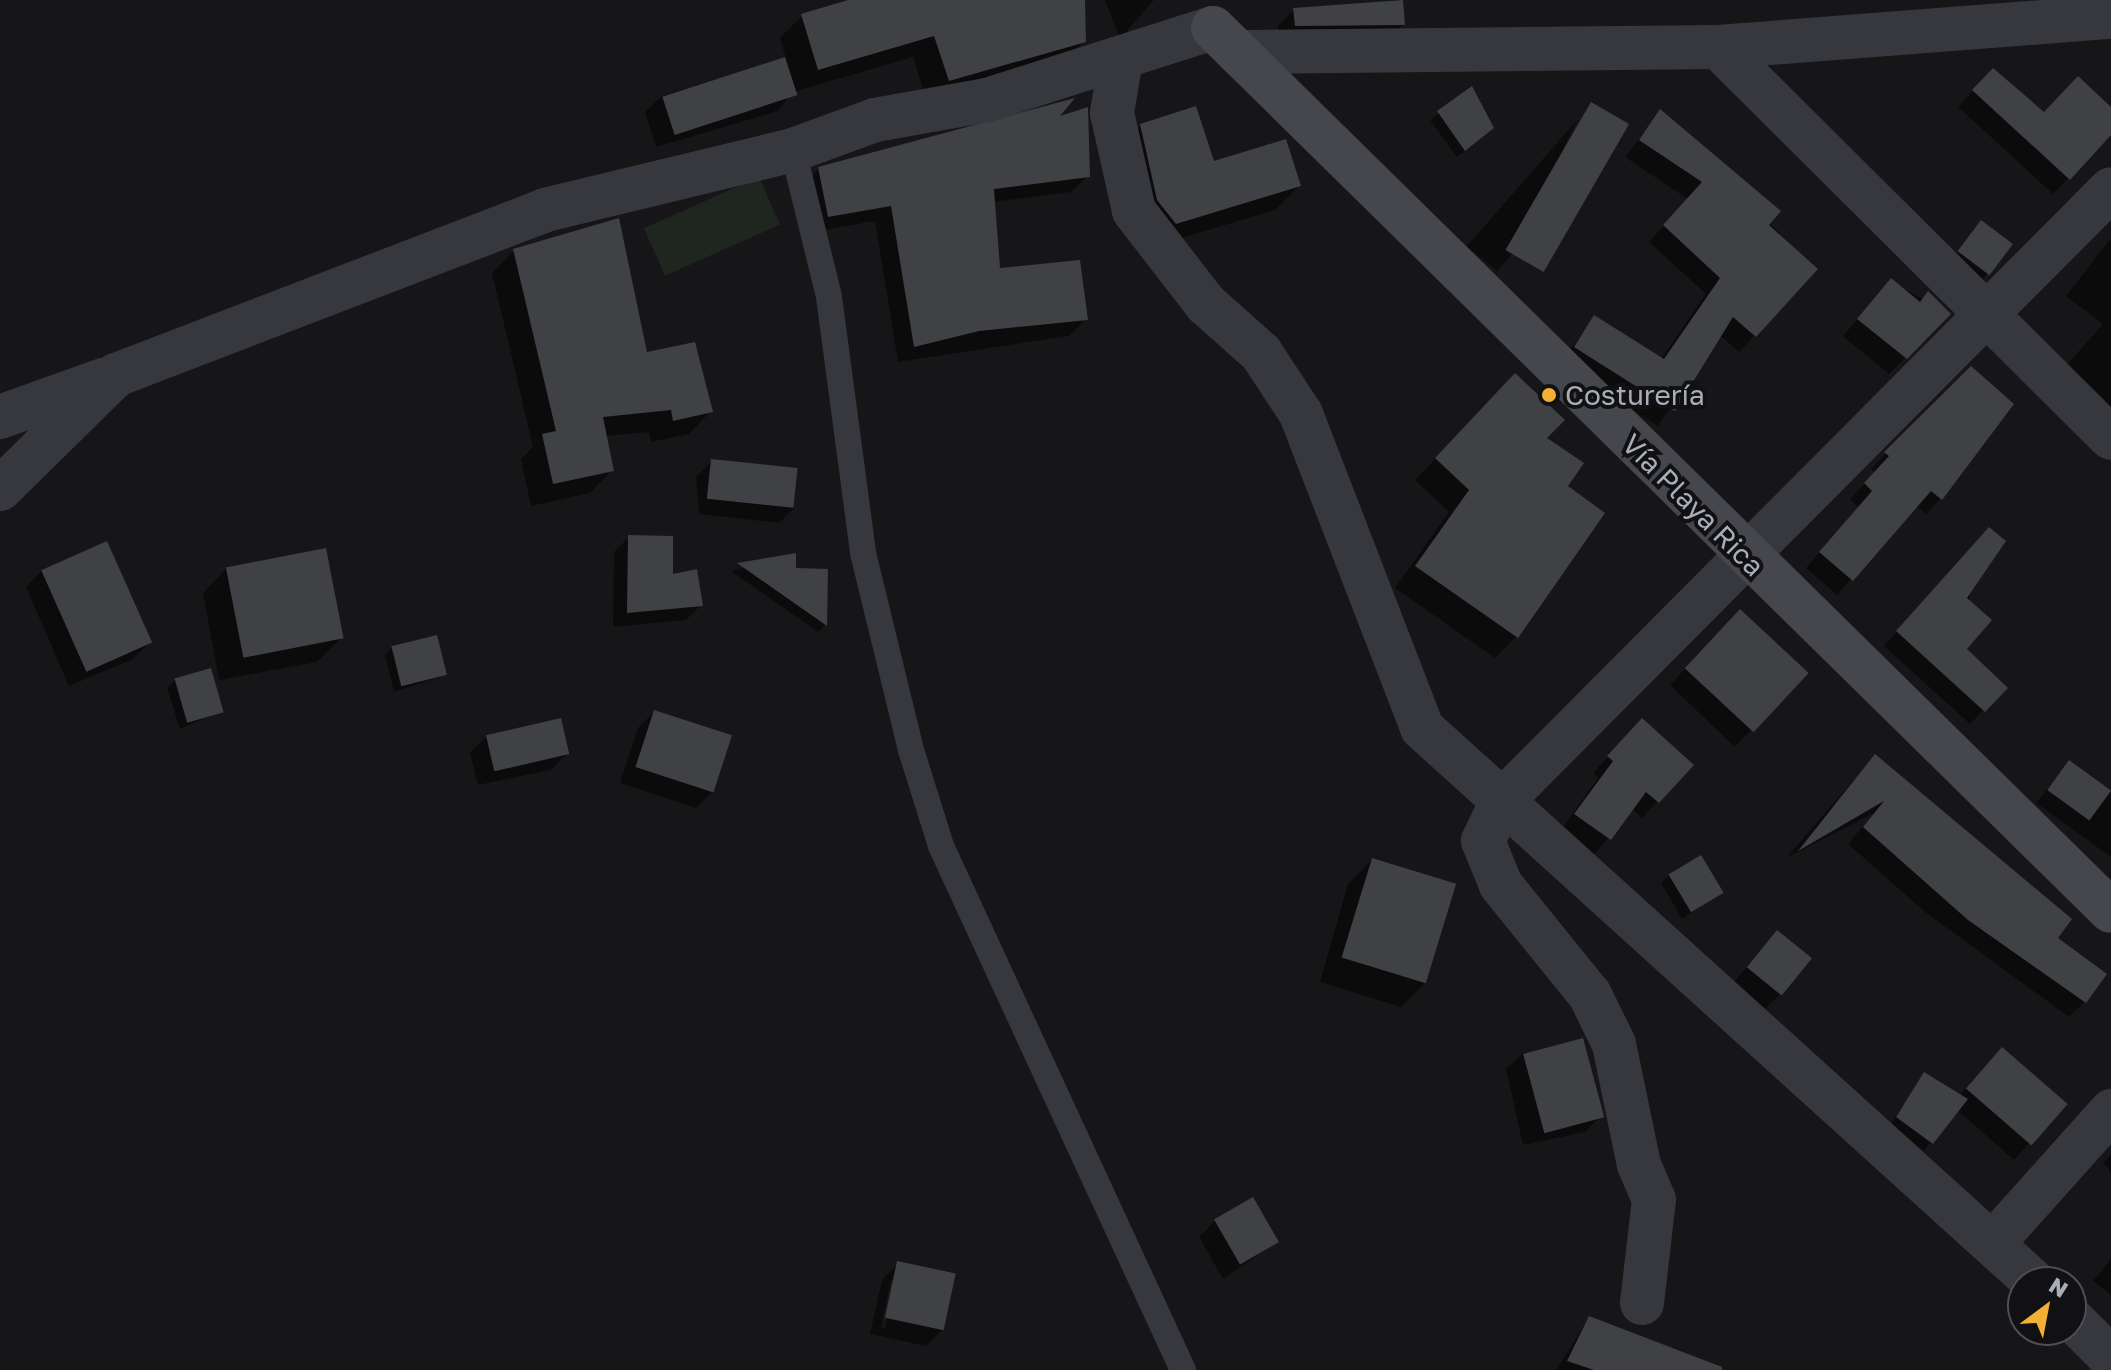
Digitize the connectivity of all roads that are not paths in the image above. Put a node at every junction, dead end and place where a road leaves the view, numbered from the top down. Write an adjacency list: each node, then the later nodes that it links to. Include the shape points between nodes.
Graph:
1 (2111, 17): 3 (street)
2 (1225, 40): 3 (street); 4 (street); 12 (street, Vía Playa Rica)
3 (1718, 47): 7 (street)
4 (1121, 59): 5 (street, via 987,100 875,120); 13 (street, via 1112,113 1134,211 1196,292 1261,353 1301,414 1422,728)
5 (793, 150): 8 (street, via 545,210); 21 (lane, via 829,297 863,553 915,764 941,846)
6 (2111, 189): 7 (street)
7 (1985, 315): 10 (street); 12 (street)
8 (116, 375): 9 (street); 11 (street)
9 (0, 417)
10 (2111, 438)
11 (0, 489)
12 (1742, 554): 13 (street); 14 (street, Vía Playa Rica)
13 (1502, 801): 16 (street); 18 (street, via 1483,841 1501,885 1590,995 1614,1044 1639,1165 1654,1200)
14 (2111, 911)
15 (2111, 1111): 16 (street)
16 (1994, 1242): 17 (street)
17 (2018, 1266)
18 (1642, 1303)
19 (2087, 1334): 20 (street)
20 (2111, 1358)
21 (1183, 1370)

